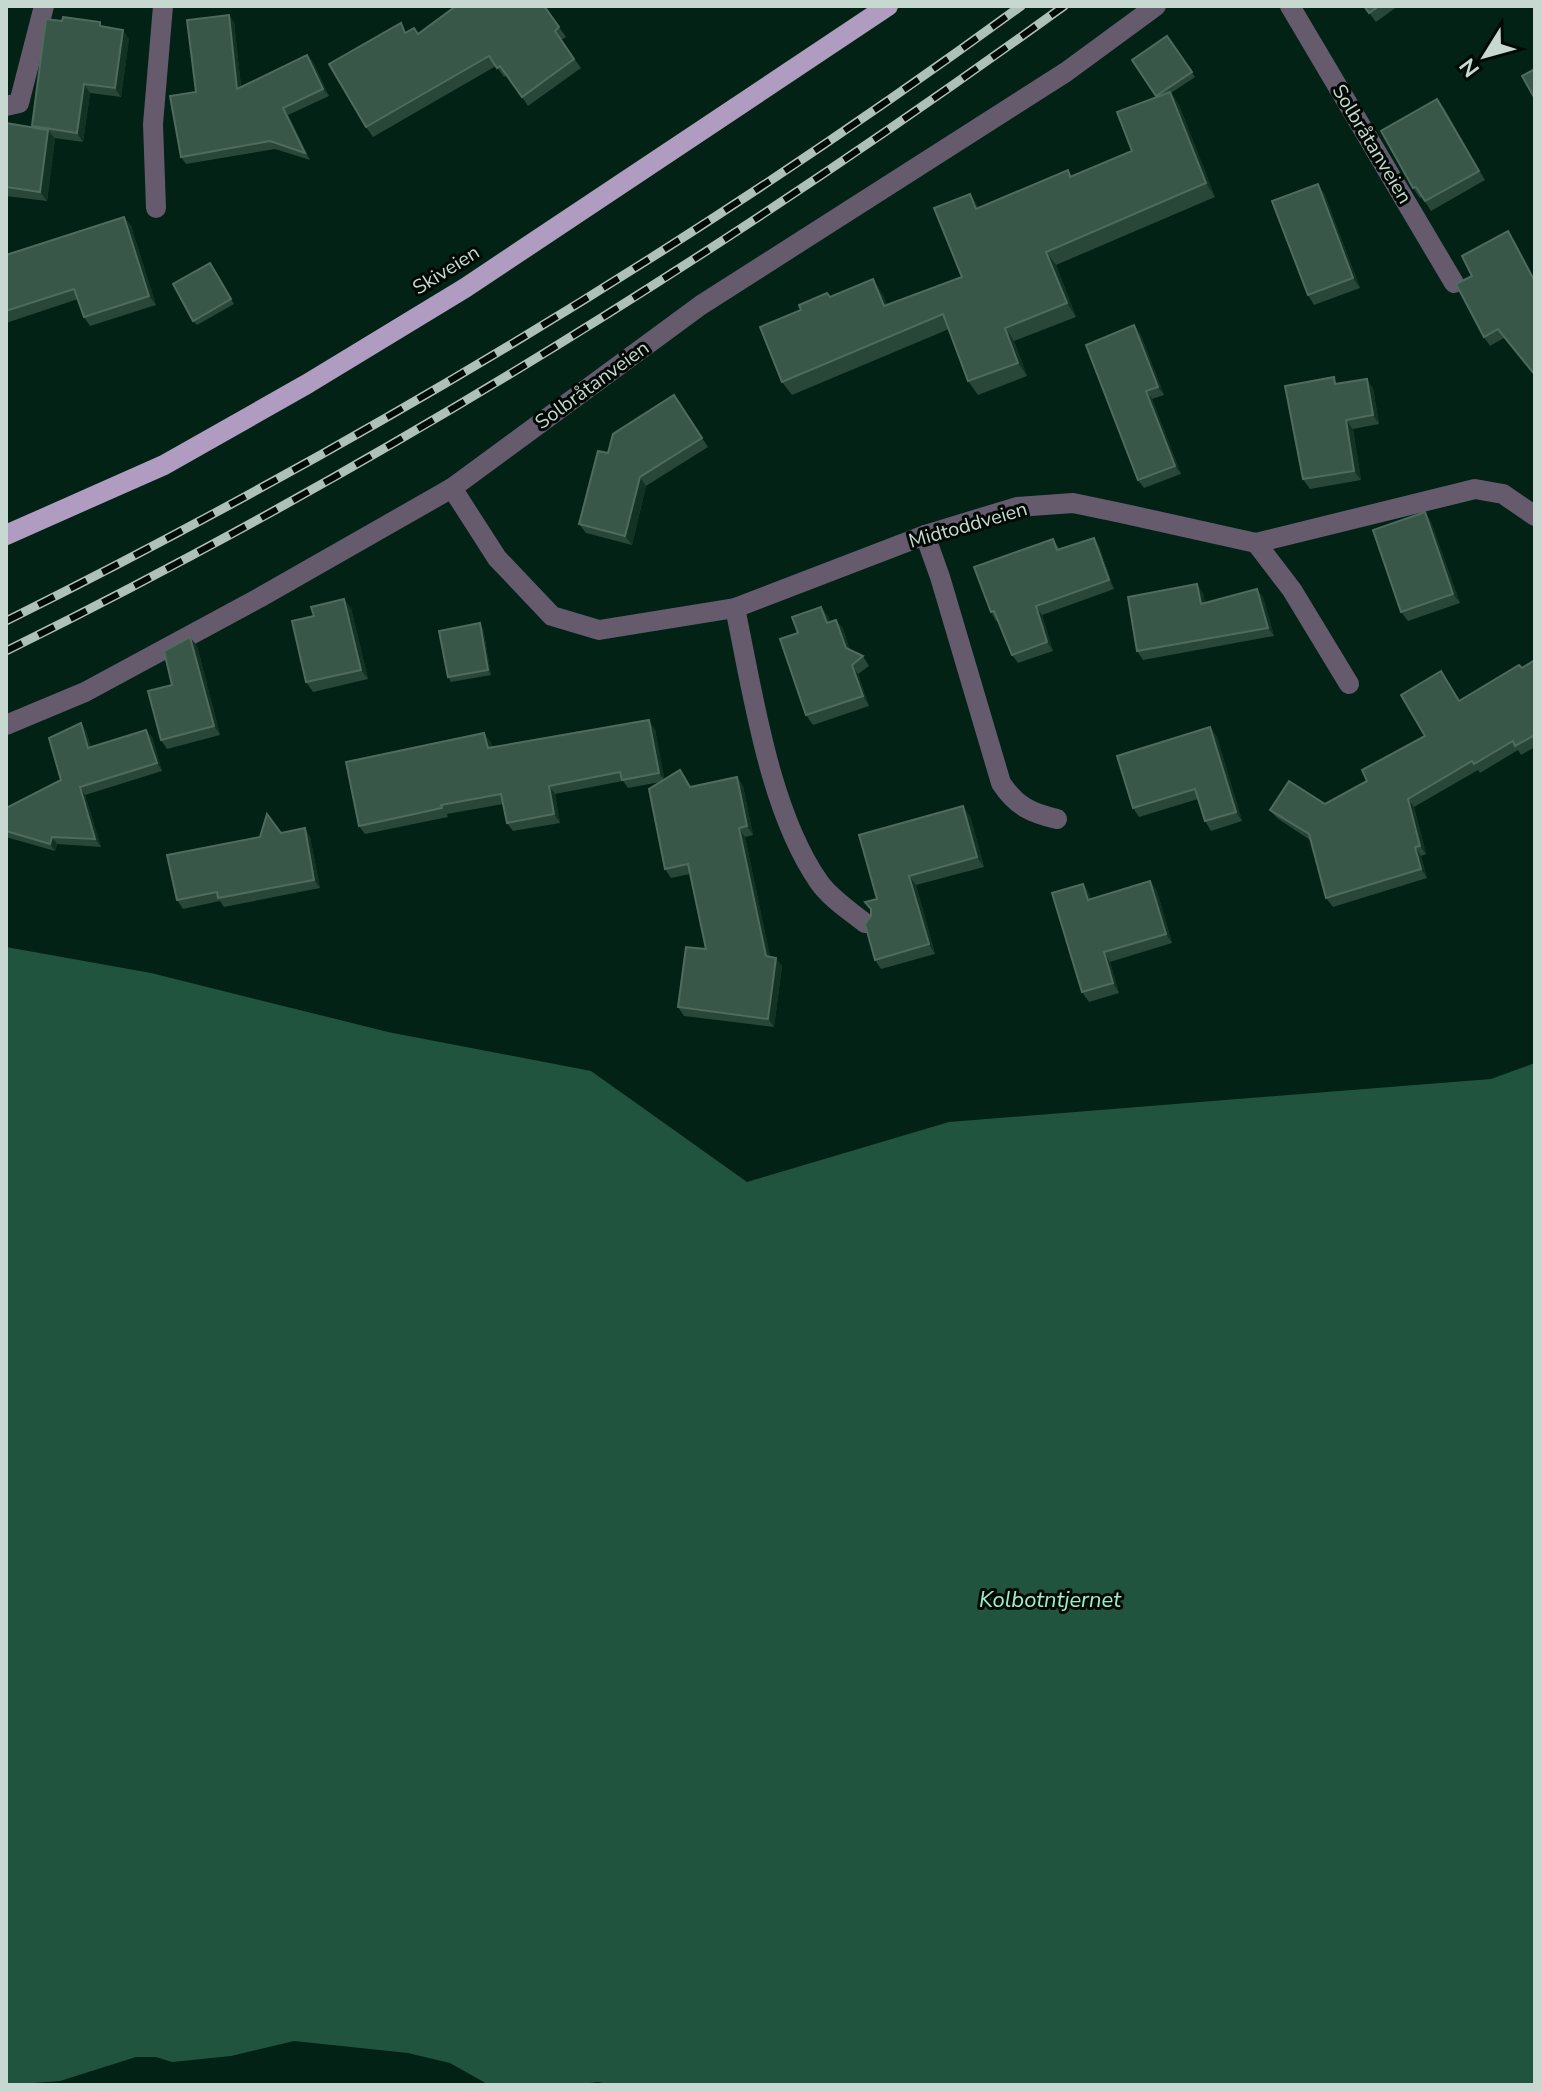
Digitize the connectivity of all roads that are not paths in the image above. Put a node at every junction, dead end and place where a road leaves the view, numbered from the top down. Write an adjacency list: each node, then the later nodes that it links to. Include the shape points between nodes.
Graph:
1 (44, 6): 6 (street, via 19,103)
2 (163, 6): 7 (street, via 153,124)
3 (888, 6): 11 (main road, Skiveien, via 478,280 307,384 164,465)
4 (1156, 6): 9 (street, Solbråtanveien, via 1066,72 701,305)
5 (1290, 6): 8 (street, Solbråtanveien)
6 (6, 106)
7 (156, 208)
8 (1454, 283)
9 (452, 488): 14 (street, Midtoddveien, via 497,558 552,616 599,630); 16 (street, Solbråtanveien, via 85,692)
10 (1535, 516): 13 (street, Midtoddveien, via 1503,494 1475,489)
11 (6, 535)
12 (925, 535): 13 (street, Midtoddveien, via 1017,507 1073,503); 14 (street, Midtoddveien); 17 (street, via 1001,783 1025,809)
13 (1256, 543): 15 (street, via 1292,590)
14 (735, 608): 18 (street, via 786,818 820,884)
15 (1349, 684)
16 (6, 725)
17 (1057, 819)
18 (865, 923)

